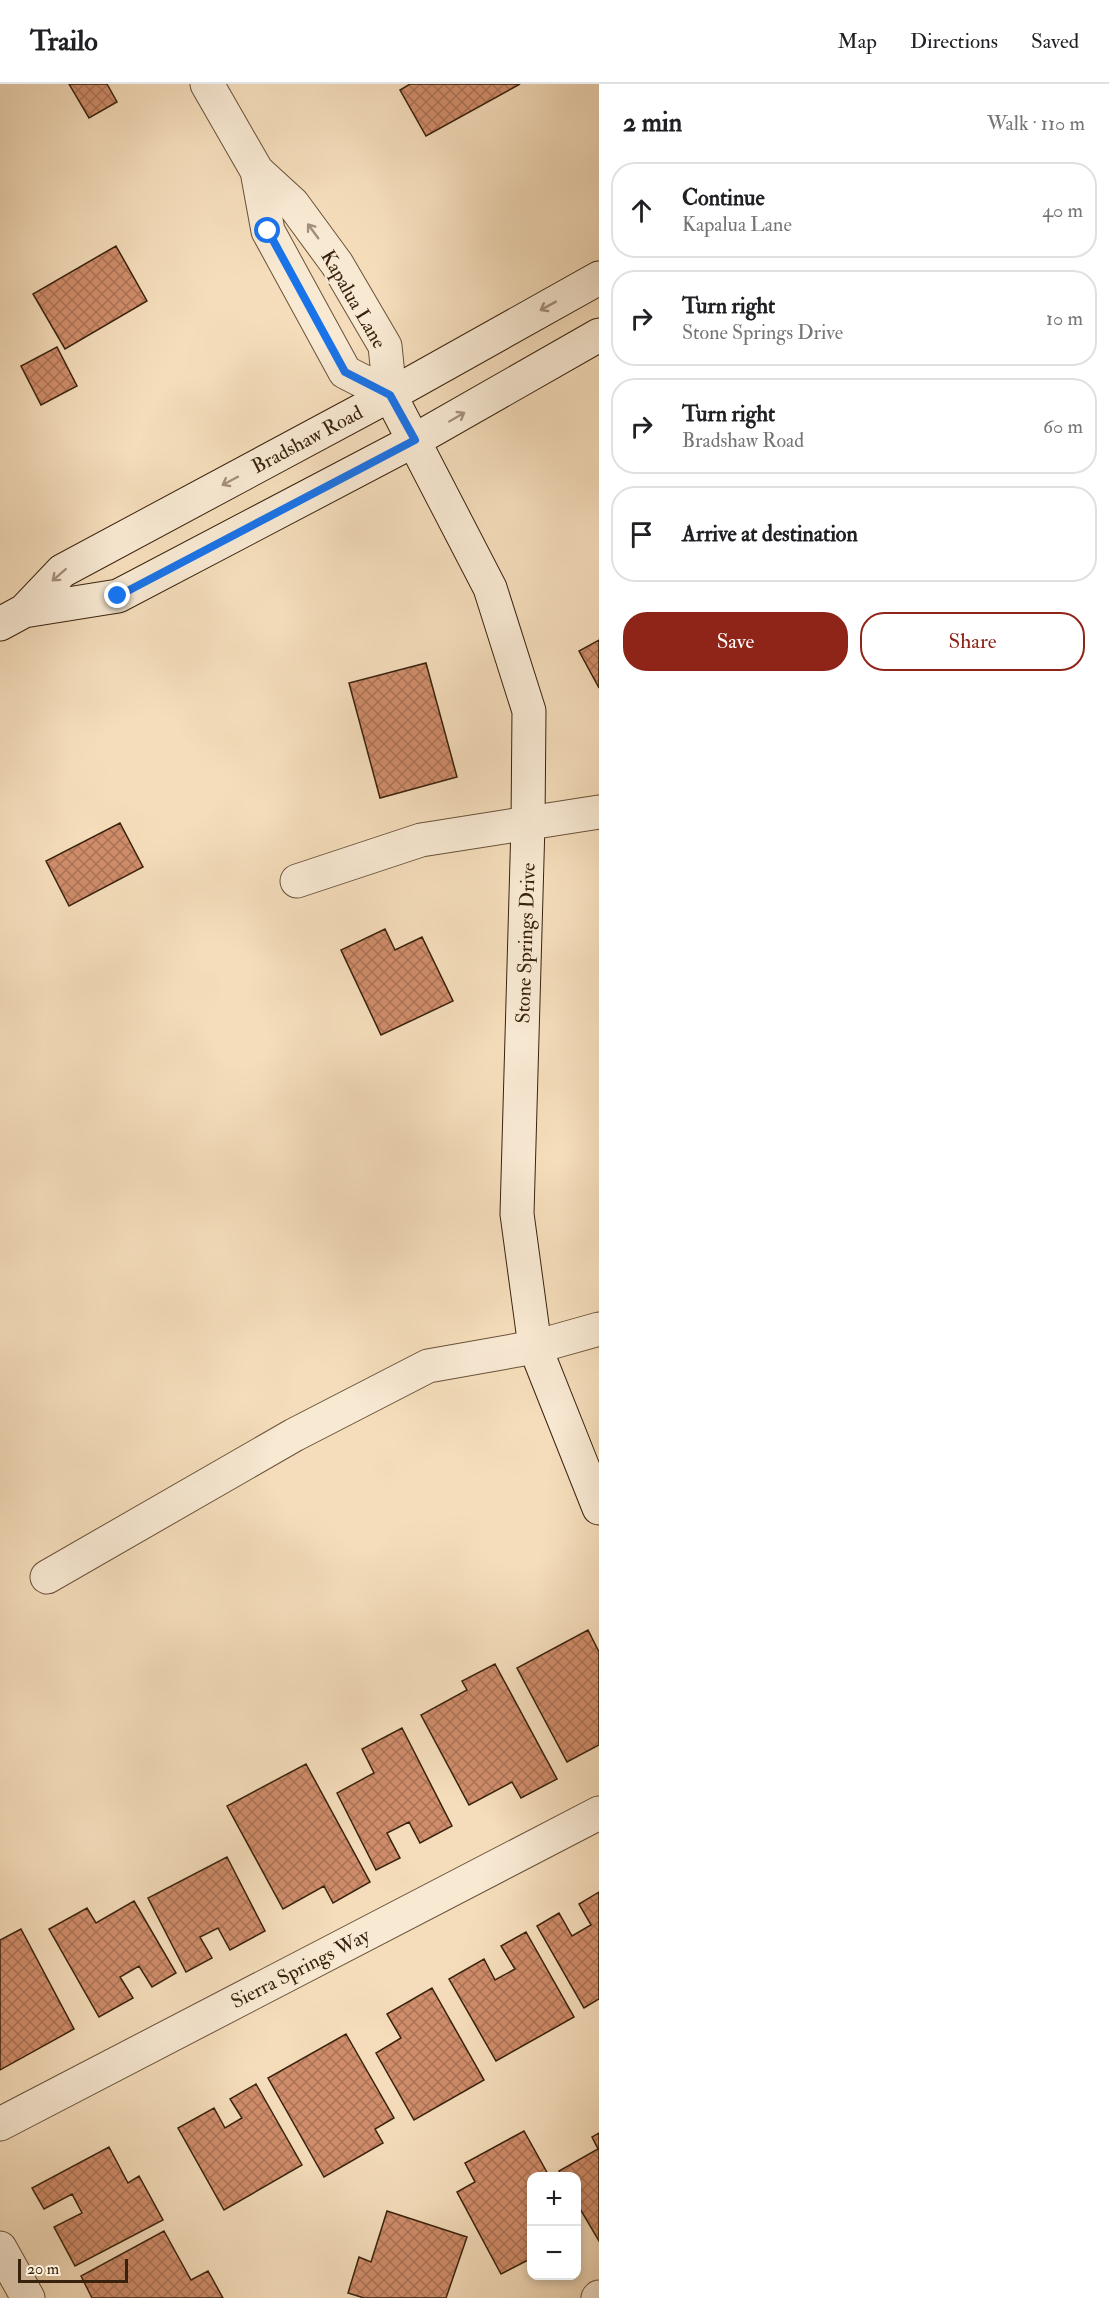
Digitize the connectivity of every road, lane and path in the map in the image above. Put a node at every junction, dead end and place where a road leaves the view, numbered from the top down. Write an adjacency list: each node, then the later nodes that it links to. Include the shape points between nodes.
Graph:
1 (207, 84): 2 (street, Kapalua Lane)
2 (257, 171): 5 (street, Kapalua Lane, one-way to 2, via 385,346 338,264 293,204); 5 (street, Kapalua Lane, via 268,231 345,372)
3 (599, 278): 5 (street, Bradshaw Road, one-way to 5)
4 (599, 335): 6 (street, Bradshaw Road, one-way to 4)
5 (390, 395): 6 (street, Stone Springs Drive); 7 (street, Bradshaw Road, one-way to 7, via 62,571)
6 (415, 440): 7 (street, Bradshaw Road, via 118,596); 9 (street, Stone Springs Drive, via 490,588 529,711)
7 (12, 617)
8 (599, 812): 9 (street)
9 (528, 824): 10 (street, via 421,840); 12 (street, Stone Springs Drive, via 517,1214)
10 (297, 881)
11 (599, 1329): 12 (street)
12 (536, 1347): 13 (street, Stone Springs Drive); 14 (street, via 428,1366 294,1435)
13 (599, 1508)
14 (47, 1577)
15 (599, 1813): 16 (street, Sierra Springs Way)
16 (0, 2124)
17 (0, 2248): 18 (street)
18 (28, 2298)

